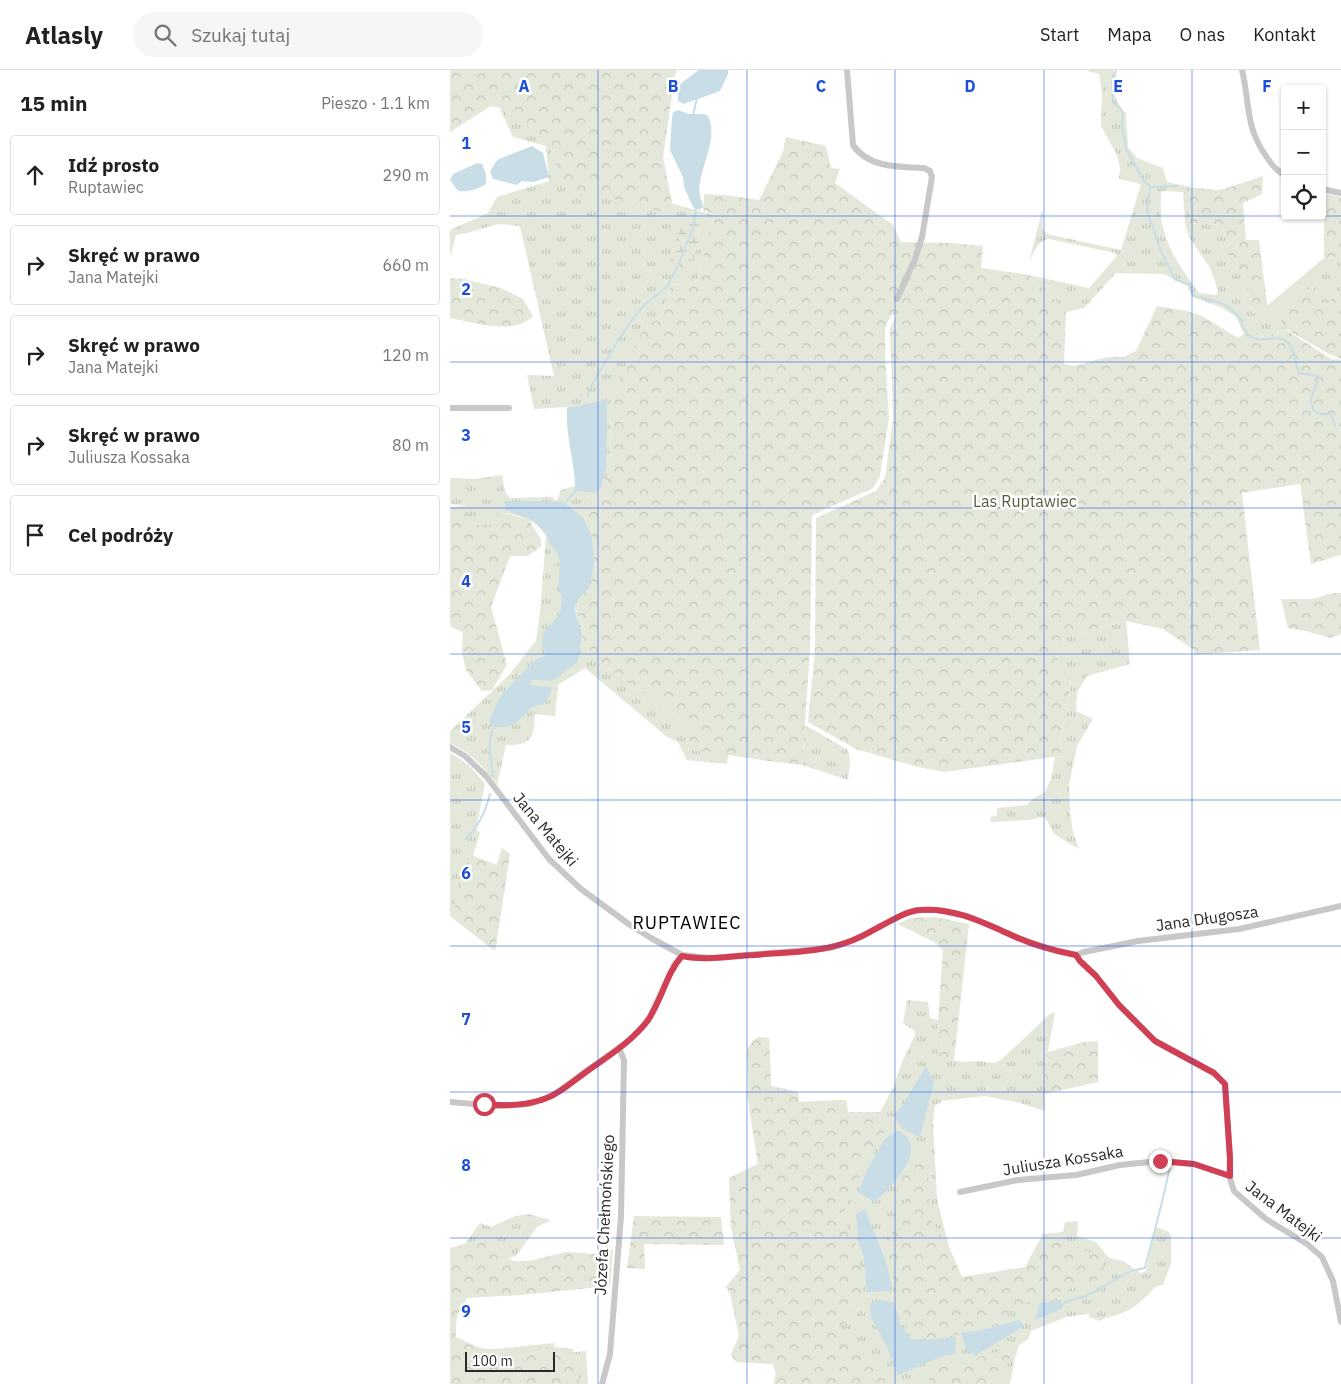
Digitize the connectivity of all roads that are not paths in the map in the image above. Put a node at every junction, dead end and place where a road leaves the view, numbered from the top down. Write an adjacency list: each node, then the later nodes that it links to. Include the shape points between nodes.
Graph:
1 (847, 70): 6 (street, via 853,146 857,152 886,166 924,168 932,177 916,259)
2 (1242, 70): 3 (street, via 1252,130 1270,163)
3 (1284, 175)
4 (1326, 190): 5 (street)
5 (1341, 193)
6 (896, 299)
7 (450, 408): 8 (street)
8 (509, 408)
9 (450, 747): 12 (street, Jana Matejki, via 486,776 549,858 567,876 630,925)
10 (1341, 906): 11 (street, Jana Długosza, via 1239,929 1138,942)
11 (1076, 955): 12 (street, Jana Matejki, via 1019,938 970,917 937,910 918,910 831,948 712,958); 15 (street, Jana Matejki, via 1155,1041 1214,1073 1225,1084)
12 (682, 956): 13 (street, via 674,965 648,1020)
13 (619, 1048): 14 (street, via 543,1100 498,1106); 18 (street, Józefa Chełmońskiego, via 624,1060 621,1216 610,1354)
14 (450, 1102)
15 (1230, 1176): 16 (street, Juliusza Kossaka, via 1194,1164 1160,1161 1120,1165 1076,1175 1018,1180); 17 (street, Jana Matejki, via 1234,1191 1266,1219 1322,1257 1333,1281)
16 (960, 1192)
17 (1341, 1322)
18 (602, 1384)

